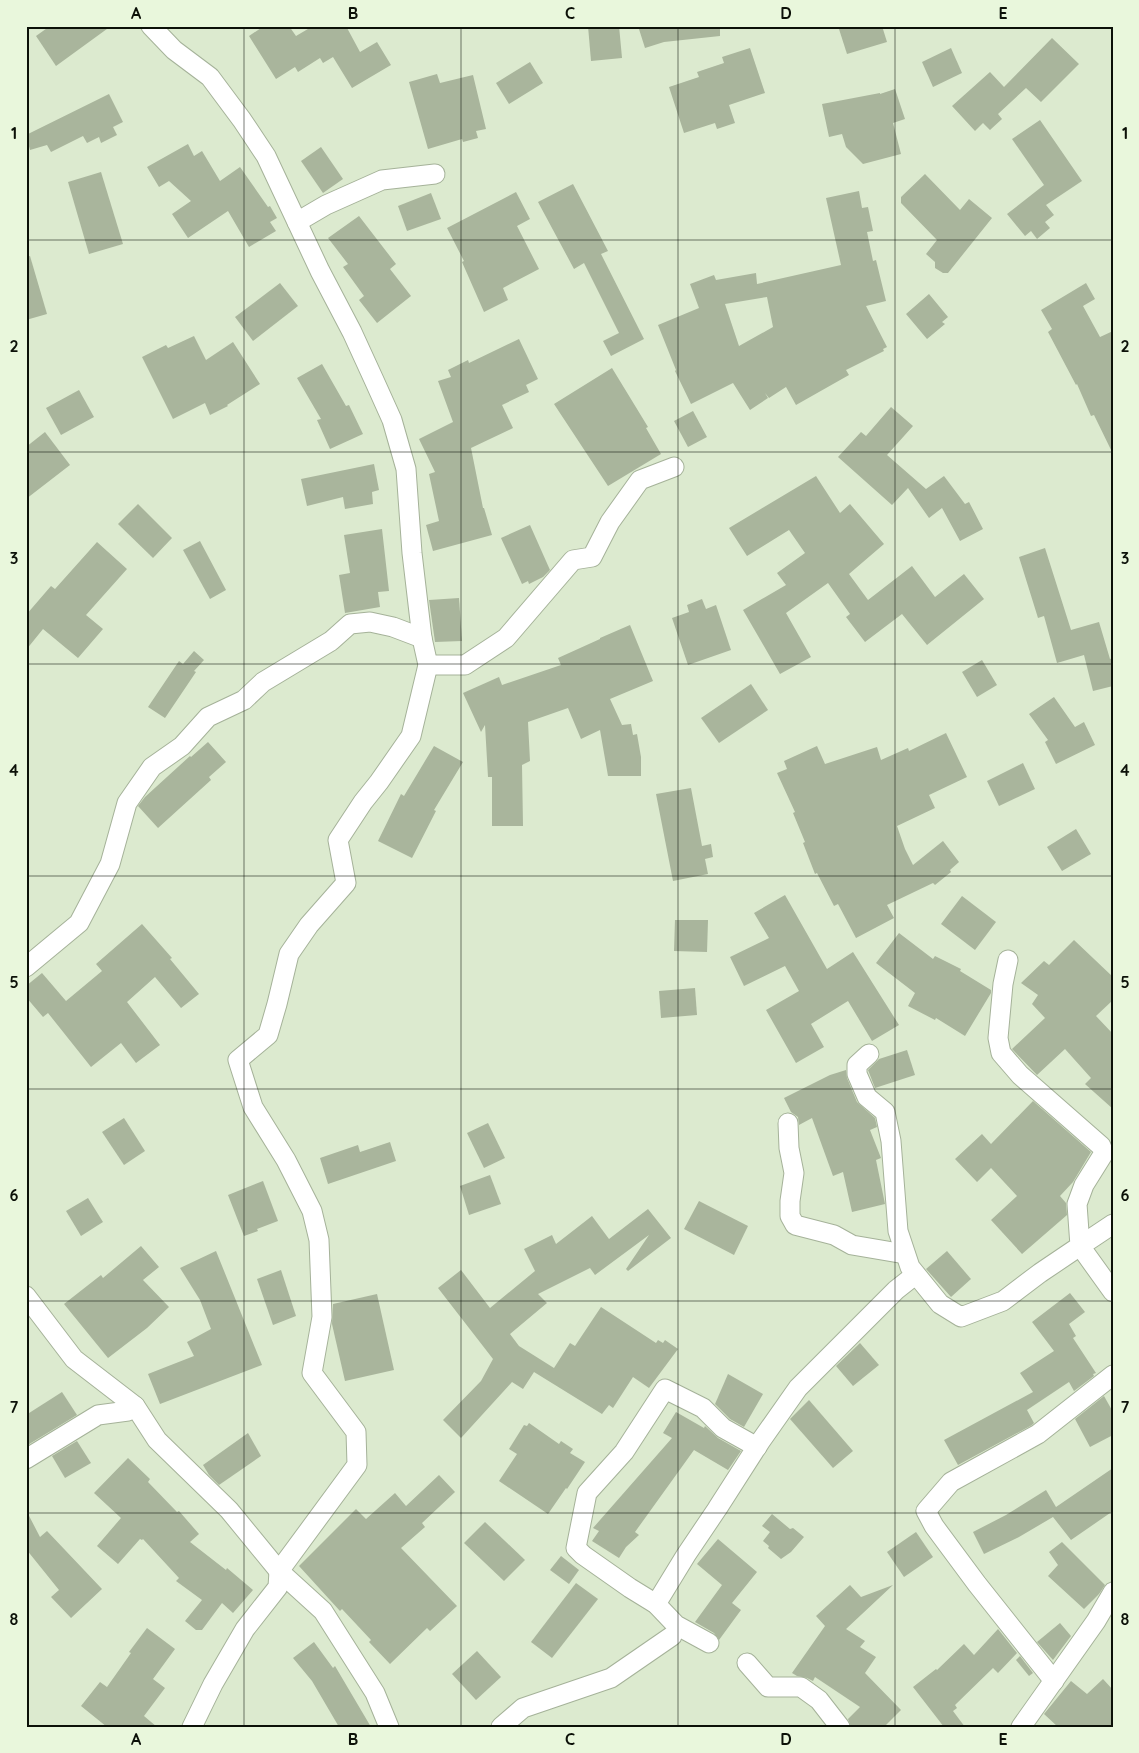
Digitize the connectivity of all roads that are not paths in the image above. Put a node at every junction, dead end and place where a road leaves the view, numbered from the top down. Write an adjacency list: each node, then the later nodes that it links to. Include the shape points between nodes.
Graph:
1 (151, 26): 3 (street, via 174,50 210,78 266,156)
2 (435, 174): 3 (street, via 382,180)
3 (297, 222): 5 (street, via 392,420 406,469)
4 (674, 466): 6 (street, via 640,480 610,522 592,556 573,560 506,638 465,665)
5 (422, 638): 6 (street); 8 (street, via 370,622 350,624 331,641 263,682 244,700 208,717 182,746 152,768 127,803 110,864 79,923)
6 (428, 665): 21 (street, via 410,736 338,840 346,883 309,925 289,954 268,1035 238,1060 253,1107 286,1160 312,1211 319,1240 322,1317 312,1373 356,1432 356,1465)
7 (1008, 960): 12 (street, via 998,1038 1001,1053 1020,1075 1101,1146 1104,1153 1084,1185 1077,1204)
8 (26, 967)
9 (869, 1054): 13 (street, via 857,1065 856,1074 867,1097 885,1112 891,1141 898,1231)
10 (788, 1122): 13 (street, via 794,1173 790,1216 794,1225 834,1236 852,1245)
11 (1113, 1224): 12 (street)
12 (1080, 1246): 14 (street, via 1003,1300 962,1317 940,1304); 15 (street)
13 (905, 1254): 14 (street)
14 (916, 1275): 19 (street, via 896,1290 798,1388)
15 (1113, 1292)
16 (26, 1296): 18 (street, via 74,1359)
17 (1113, 1375): 27 (street, via 1038,1434 951,1482 926,1510 977,1584)
18 (136, 1406): 20 (street, via 128,1411 98,1415); 21 (street, via 157,1440 229,1510)
19 (756, 1447): 23 (street); 23 (street, via 723,1428 703,1408 665,1389 624,1452 587,1493 576,1548)
20 (26, 1459)
21 (279, 1571): 28 (street, via 278,1587 245,1629); 29 (street, via 323,1611 375,1693)
22 (1113, 1592): 27 (street)
23 (656, 1604): 25 (street, via 676,1625)
24 (672, 1636): 30 (street, via 610,1678 523,1708)
25 (709, 1643)
26 (746, 1664): 31 (street, via 768,1687 801,1688 819,1700)
27 (1054, 1681): 32 (street)
28 (192, 1727)
29 (389, 1727)
30 (501, 1727)
31 (840, 1727)
32 (1021, 1727)

